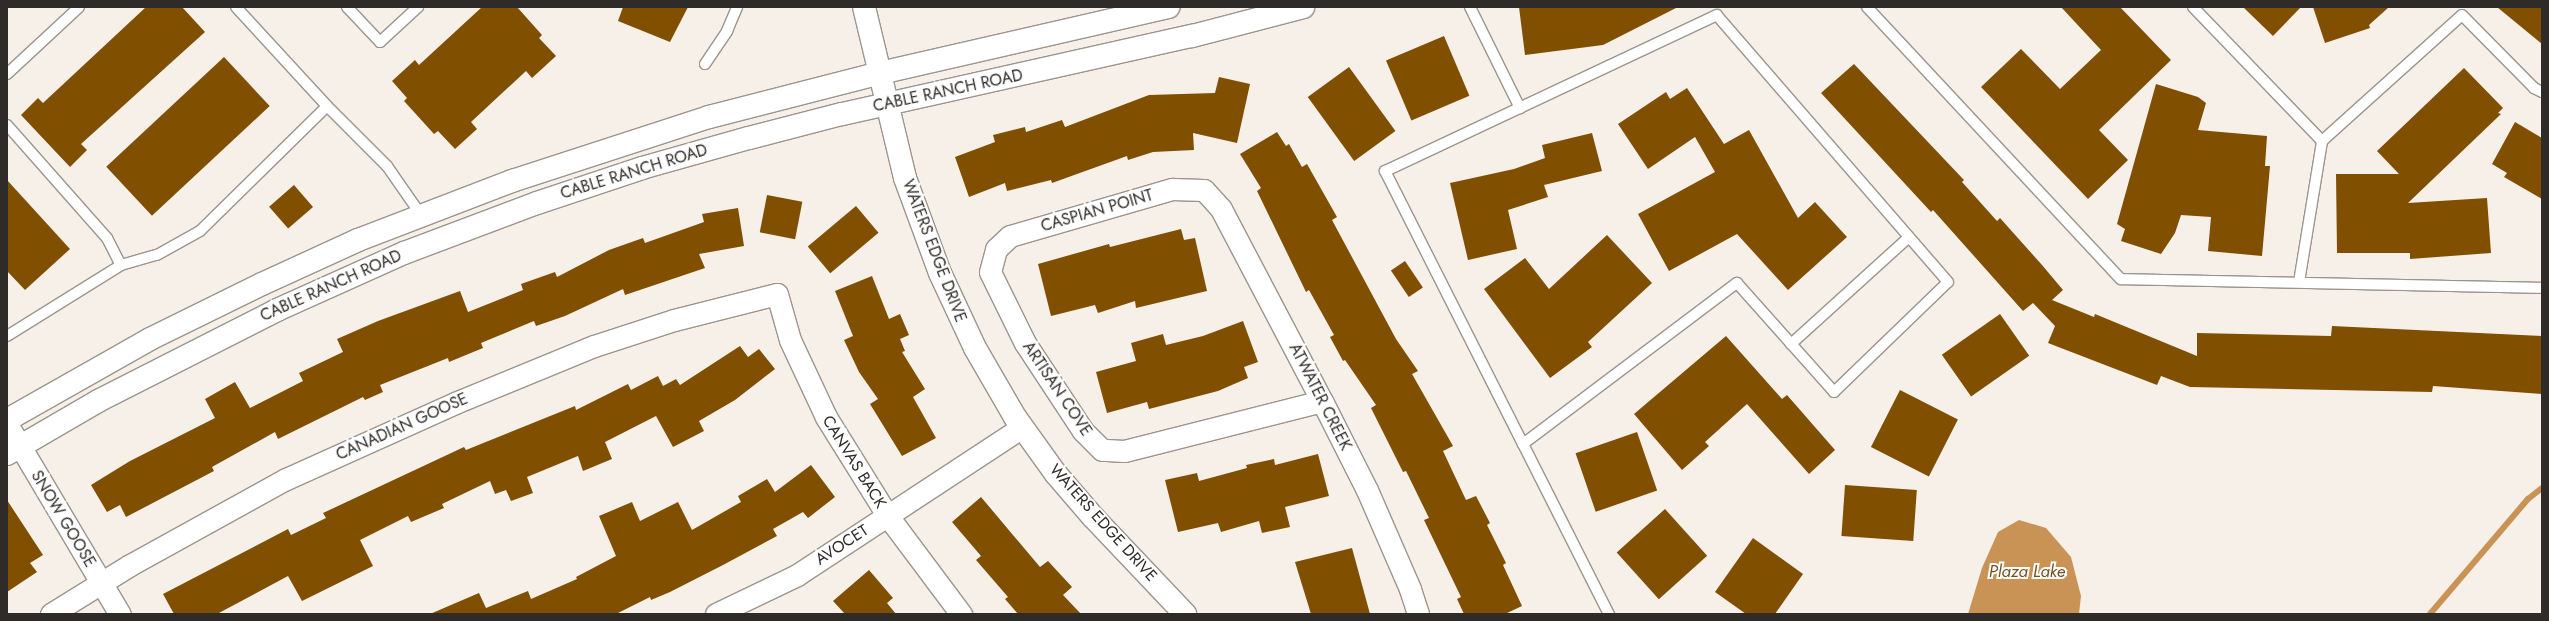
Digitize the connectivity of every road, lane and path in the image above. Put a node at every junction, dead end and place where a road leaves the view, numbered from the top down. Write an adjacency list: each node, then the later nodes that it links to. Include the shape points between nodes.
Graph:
1 (79, 7): 14 (lane)
2 (236, 7): 17 (lane)
3 (347, 7): 4 (lane, via 380,42)
4 (418, 7)
5 (737, 7): 12 (lane, via 726,31)
6 (864, 7): 13 (street, WATERS EDGE DRIVE)
7 (1169, 7): 13 (street, CABLE RANCH ROAD)
8 (1304, 7): 16 (street, CABLE RANCH ROAD, via 1137,50)
9 (1470, 7): 18 (lane)
10 (1868, 7): 26 (lane, via 2121,279)
11 (2193, 7): 20 (lane)
12 (705, 64)
13 (880, 73): 16 (street, WATERS EDGE DRIVE); 22 (street, CABLE RANCH ROAD, via 653,134 519,178)
14 (7, 74)
15 (2542, 92): 20 (lane, via 2534,88 2462,15)
16 (887, 105): 34 (street, WATERS EDGE DRIVE, via 906,178 940,273 978,354); 36 (street, CABLE RANCH ROAD, via 692,153 597,182 442,237 221,337 98,401)
17 (327, 106): 22 (lane, via 387,166); 25 (lane, via 200,231 157,255)
18 (1520, 108): 23 (lane, via 1717,15); 35 (lane, via 1385,171)
19 (7, 125): 25 (lane, via 107,238)
20 (2322, 141): 26 (lane)
21 (1204, 190): 24 (street, CASPIAN POINT, via 1172,189 1010,236); 31 (street, ATWATER CREEK, via 1221,209)
22 (421, 215): 32 (street, CABLE RANCH ROAD, via 312,261 182,322)
23 (1909, 237): 30 (lane); 30 (lane, via 1948,282 1834,392)
24 (996, 249): 31 (street, ARTISAN COVE, via 990,272 1025,343 1083,431 1102,450 1124,451)
25 (121, 265): 29 (lane)
26 (2298, 282): 27 (lane)
27 (2542, 288)
28 (776, 294): 37 (street, CANVAS BACK, via 790,340 826,417); 38 (street, CANADIAN GOOSE, via 674,320 594,346 455,403 286,479)
29 (7, 336)
30 (1791, 344): 35 (lane, via 1737,283)
31 (1322, 401): 44 (street, ATWATER CREEK, via 1367,490 1410,589)
32 (7, 420)
33 (7, 424): 36 (street, SNOW GOOSE)
34 (1022, 427): 37 (street, AVOCET); 43 (street, WATERS EDGE DRIVE, via 1082,505)
35 (1523, 444): 45 (lane)
36 (13, 450): 38 (street, SNOW GOOSE)
37 (887, 515): 41 (street, AVOCET, via 797,575); 42 (street, CANVAS BACK)
38 (102, 582): 39 (street, CANADIAN GOOSE); 40 (street, SNOW GOOSE)
39 (51, 614)
40 (120, 614)
41 (716, 614)
42 (961, 614)
43 (1185, 614)
44 (1418, 614)
45 (1609, 614)

